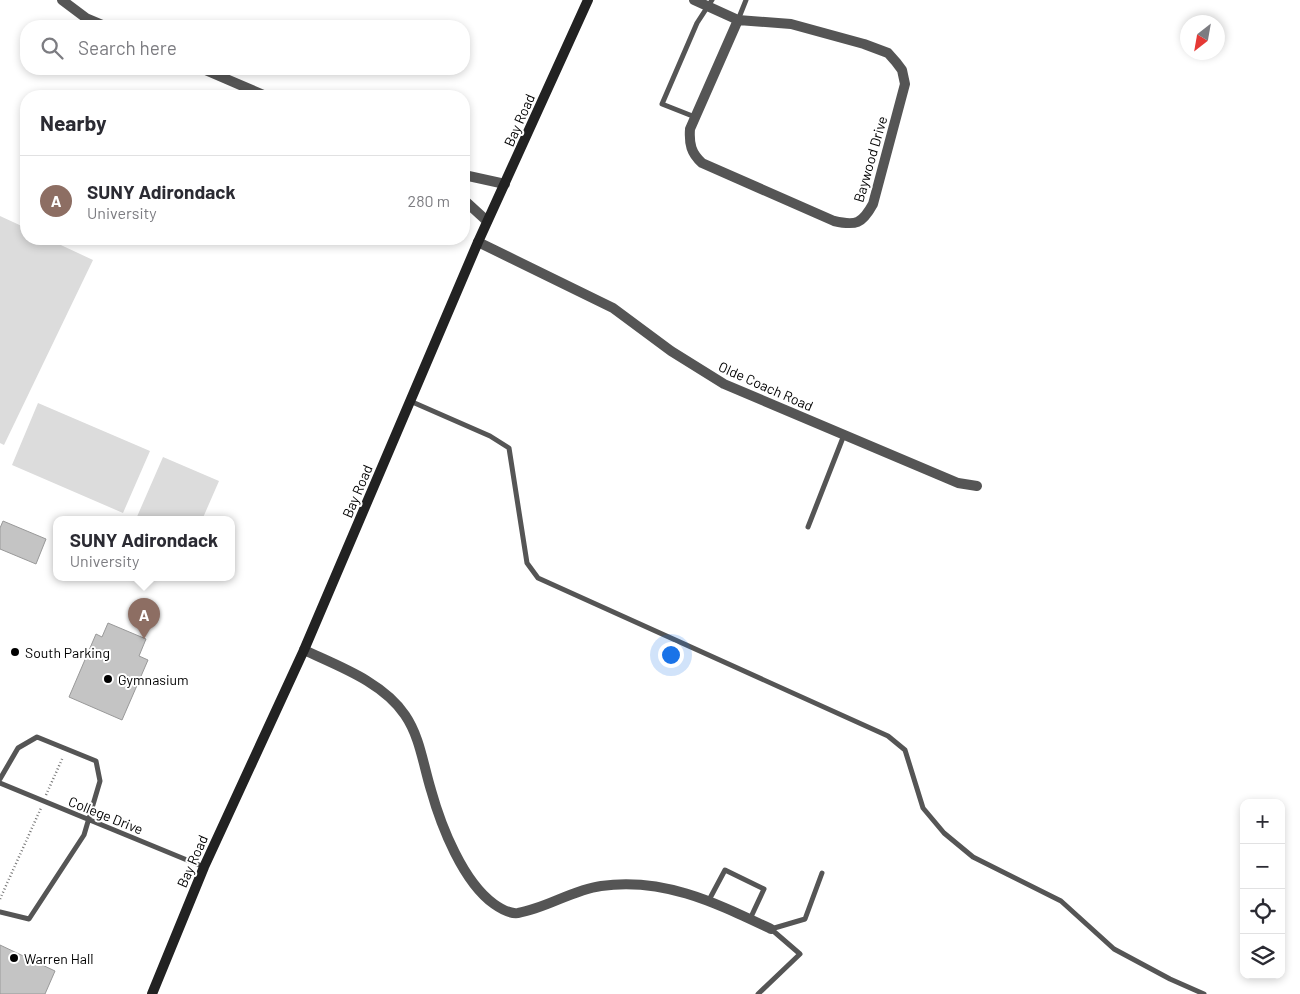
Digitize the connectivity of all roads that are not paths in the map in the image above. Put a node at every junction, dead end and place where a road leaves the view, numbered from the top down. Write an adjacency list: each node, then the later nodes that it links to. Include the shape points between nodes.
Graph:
1 (62, 0): 6 (street)
2 (588, 0): 12 (street, Bay Road)
3 (694, 0): 5 (street, Baywood Drive)
4 (746, 0): 7 (lane)
5 (710, 3): 7 (street, Baywood Drive); 10 (lane, via 697,23 662,104)
6 (91, 20)
7 (738, 20): 10 (street, Baywood Drive); 10 (street, Baywood Drive, via 790,24 833,34 888,54 902,70 905,84 873,204 858,222 834,221 702,163 689,143)
8 (217, 75): 9 (street)
9 (252, 90)
10 (695, 117)
11 (470, 175): 12 (street)
12 (505, 184): 14 (street, Bay Road)
13 (470, 205): 14 (street)
14 (488, 221): 15 (street, Bay Road)
15 (478, 242): 16 (street, Bay Road); 17 (street, Olde Coach Road, via 613,308 671,351 724,384)
16 (410, 401): 20 (street, Bay Road); 32 (lane, via 490,436 509,448 527,563 538,578 888,736 905,750 923,808 944,833 973,857 1061,901 1114,949)
17 (844, 435): 18 (street, Olde Coach Road, via 958,483); 19 (lane)
18 (977, 486)
19 (808, 527)
20 (304, 650): 24 (street, Bay Road); 26 (street, via 368,682 405,714 418,740 431,791 451,845 483,895 505,911 517,913 575,892 626,884 656,885)
21 (0, 779): 23 (lane, via 18,748 37,738 96,760 100,781)
22 (0, 784): 23 (lane, College Drive)
23 (89, 820): 24 (lane, College Drive); 27 (lane, via 84,834 29,919)
24 (204, 867): 30 (street, Bay Road)
25 (822, 873): 29 (lane, via 805,919)
26 (709, 900): 28 (street); 28 (lane, via 725,870 764,889)
27 (0, 912)
28 (750, 919): 29 (street)
29 (771, 928): 31 (lane, via 800,954)
30 (152, 994)
31 (758, 994)
32 (1204, 994)

